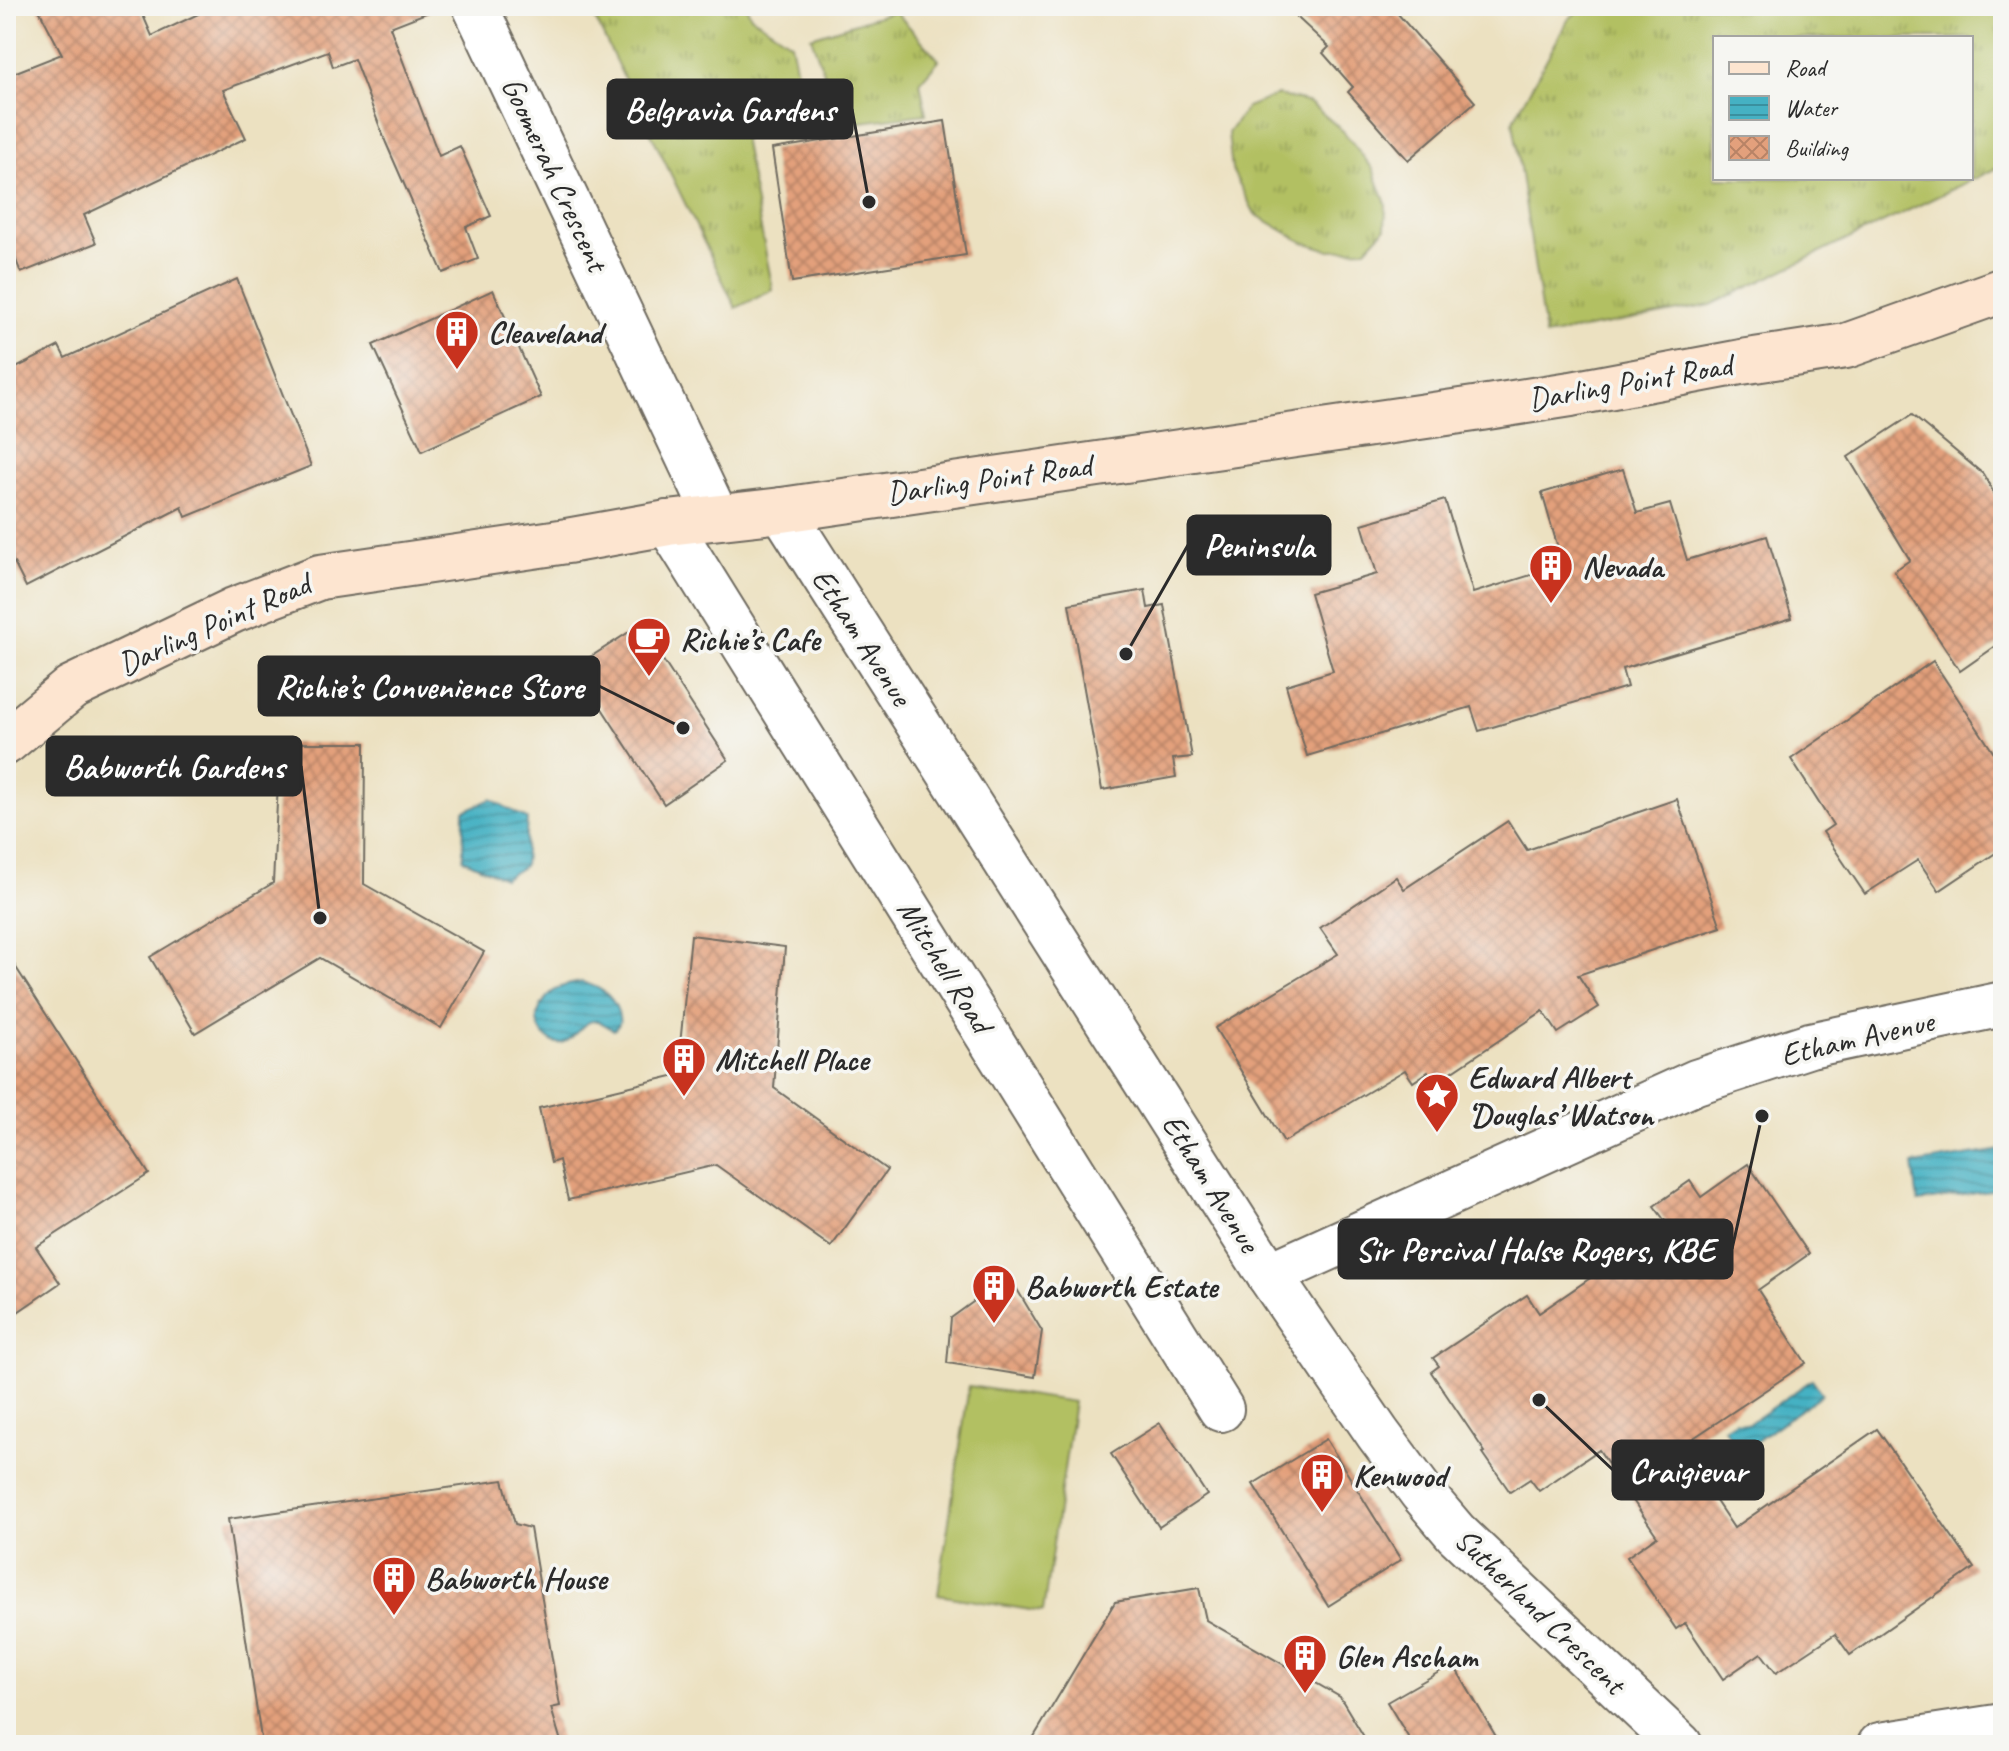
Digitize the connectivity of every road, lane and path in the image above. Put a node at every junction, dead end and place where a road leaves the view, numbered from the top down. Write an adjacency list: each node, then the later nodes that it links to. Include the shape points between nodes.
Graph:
1 (475, 6): 4 (street, Goomerah Crescent)
2 (2003, 290): 3 (street, Darling Point Road, via 1846,346 1481,408)
3 (782, 510): 4 (street, Darling Point Road); 8 (street, Etham Avenue)
4 (716, 516): 5 (street, Darling Point Road)
5 (668, 523): 6 (street, Darling Point Road, via 320,577 234,610 71,688); 9 (street, Mitchell Road)
6 (6, 742)
7 (2003, 1004): 8 (street, Etham Avenue, via 1810,1045 1696,1082)
8 (1269, 1275): 11 (street, Sutherland Crescent, via 1378,1434 1448,1523)
9 (1221, 1409)
10 (2003, 1726): 12 (street)
11 (1680, 1745)
12 (1880, 1745)

